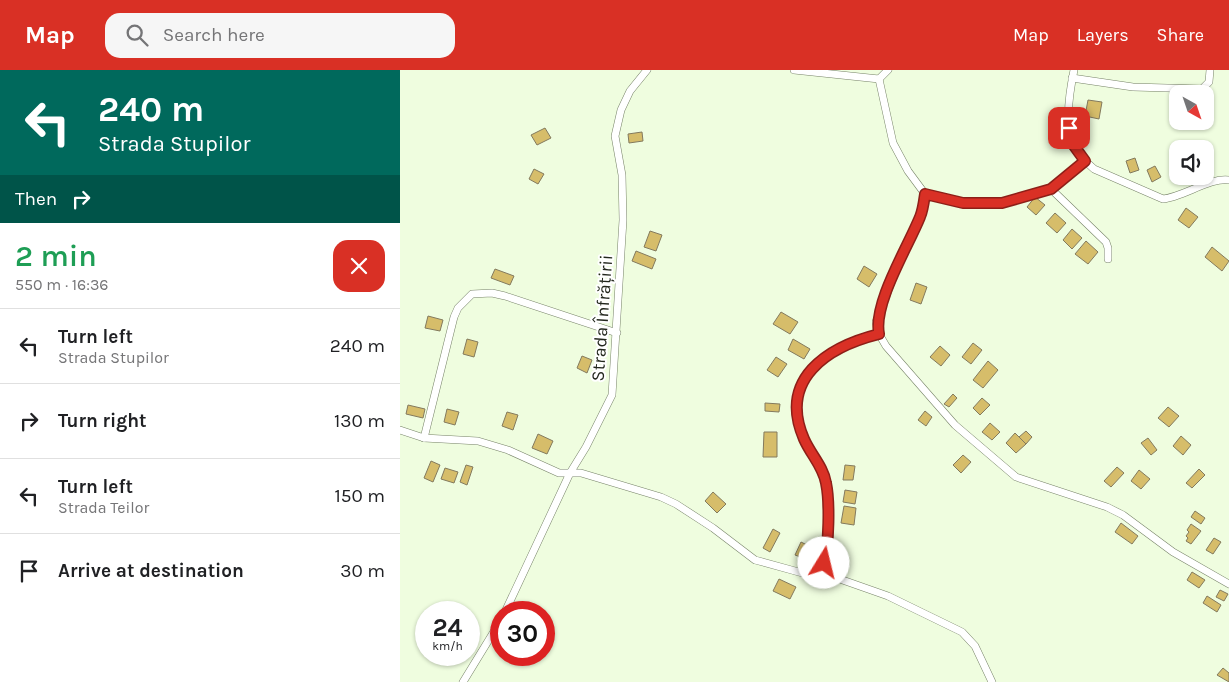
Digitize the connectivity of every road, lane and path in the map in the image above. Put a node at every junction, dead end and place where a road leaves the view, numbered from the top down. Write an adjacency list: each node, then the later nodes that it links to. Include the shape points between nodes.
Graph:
1 (647, 70): 13 (street, Strada Înfrățirii, via 630,91 614,136 622,175 623,220)
2 (794, 70): 7 (street)
3 (888, 70): 7 (street)
4 (1074, 70): 6 (street)
5 (1210, 70): 6 (street, via 1209,82 1202,89 1133,87)
6 (1072, 78): 8 (street, via 1069,128 1072,143)
7 (879, 79): 11 (street, via 893,143)
8 (1085, 161): 9 (street, via 1094,169 1163,199); 10 (lane)
9 (1229, 180)
10 (1051, 189): 11 (lane, via 1002,203 963,203); 12 (street, via 1106,242)
11 (925, 194): 14 (street, via 922,215 876,322)
12 (1108, 259)
13 (617, 333): 16 (street, via 505,296 472,294 454,317); 17 (street, Strada Înfrățirii, via 612,395)
14 (879, 334): 18 (street, via 838,347 822,358 808,373 799,391 796,409 804,440 822,468 826,484 828,546); 19 (street, via 955,425 1016,477 1107,507 1173,552)
15 (400, 430): 16 (street)
16 (424, 438): 17 (street, via 478,441 508,450 559,473)
17 (570, 473): 18 (street, via 581,473 676,504 755,560 806,574); 20 (street, Strada Înfrățirii)
18 (821, 574): 23 (street, via 888,596 962,632 975,646)
19 (1229, 584)
20 (510, 601)
21 (490, 638): 22 (street)
22 (463, 682)
23 (992, 682)

